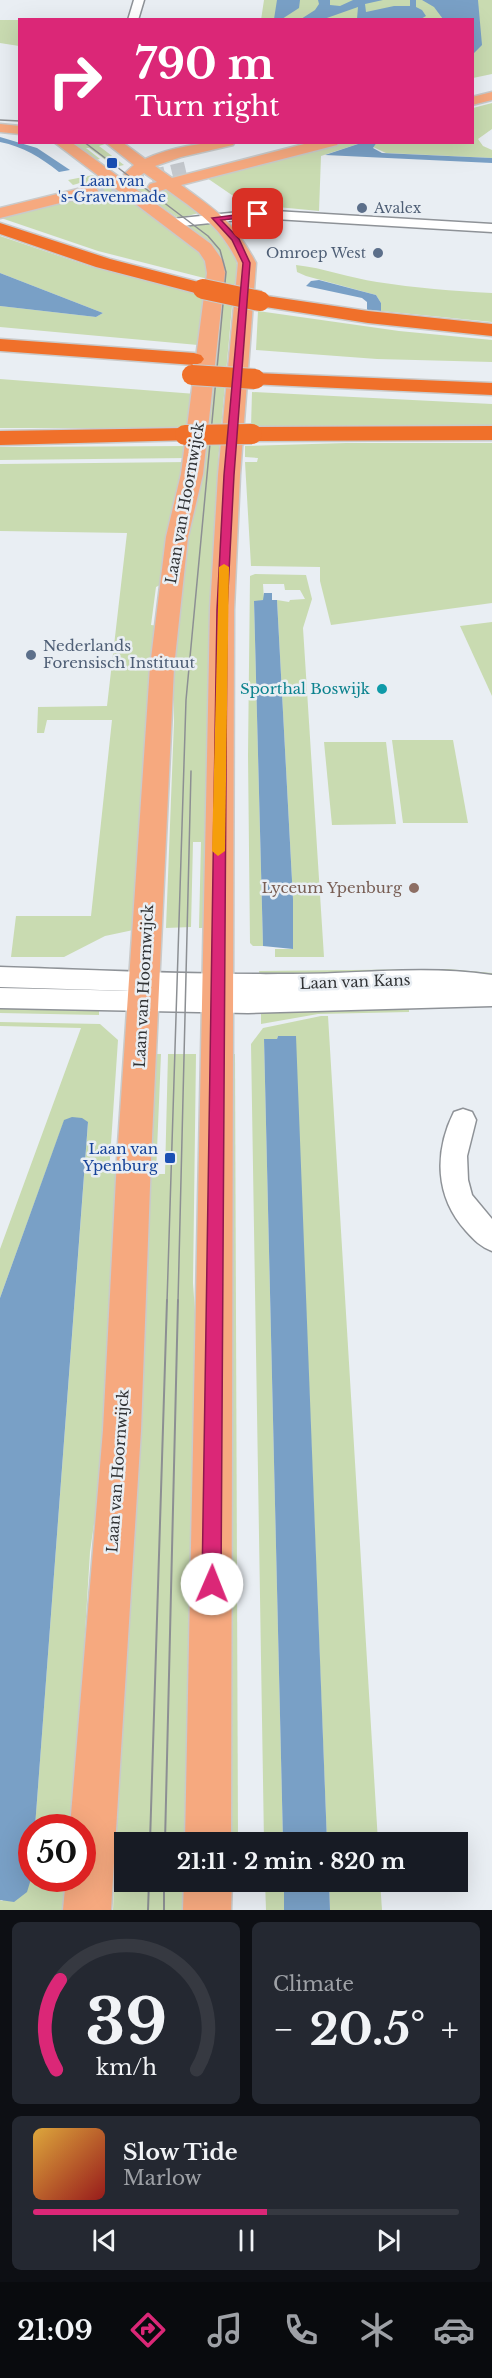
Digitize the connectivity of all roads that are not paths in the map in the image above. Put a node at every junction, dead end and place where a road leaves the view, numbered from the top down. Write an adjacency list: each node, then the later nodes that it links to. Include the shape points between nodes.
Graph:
1 (139, 0): 2 (street)
2 (134, 18)
3 (492, 90): 4 (main road)
4 (474, 93)
5 (492, 96): 6 (main road)
6 (474, 100)
7 (0, 114): 8 (main road)
8 (18, 115)
9 (0, 128): 10 (main road)
10 (18, 130)
11 (64, 144): 20 (main road, Laan van Hoornwijck)
12 (115, 144): 16 (main road)
13 (287, 144): 15 (main road, via 189,164)
14 (324, 144): 19 (main road)
15 (233, 146): 17 (main road)
16 (129, 155): 17 (main road); 18 (main road)
17 (166, 157): 18 (main road)
18 (144, 165): 19 (main road); 20 (main road)
19 (169, 184): 20 (main road, via 149,188); 23 (main road)
20 (124, 186): 24 (main road, Laan van Hoornwijck)
21 (0, 206): 22 (main road, via 87,189)
22 (0, 213)
23 (212, 215): 24 (street); 26 (street, via 314,216); 41 (main road, via 235,239 246,263 222,610)
24 (172, 223): 40 (main road, Laan van Hoornwijck, via 206,248 216,273 189,499 180,519 167,620)
25 (0, 228): 27 (highway, bridge, via 103,263 260,301 368,318)
26 (492, 228)
27 (492, 330)
28 (0, 332): 30 (highway)
29 (0, 345): 30 (highway)
30 (141, 355): 32 (highway)
31 (0, 362): 32 (highway)
32 (193, 367): 33 (highway, bridge)
33 (256, 371): 34 (highway); 35 (highway)
34 (492, 372)
35 (492, 389)
36 (492, 433): 37 (highway, bridge)
37 (0, 438)
38 (0, 977): 40 (street)
39 (492, 985): 41 (street, Laan van Kans, via 444,978)
40 (143, 991): 41 (street); 43 (street); 48 (main road, Laan van Hoornwijck, via 122,1430)
41 (218, 993): 42 (street, Laan van Kans, via 248,1003); 46 (main road)
42 (492, 996)
43 (0, 998)
44 (463, 1120): 45 (street, via 452,1164 456,1189 467,1213)
45 (492, 1238)
46 (208, 1832)
47 (208, 1892): 49 (main road)
48 (87, 1910)
49 (207, 1910)

